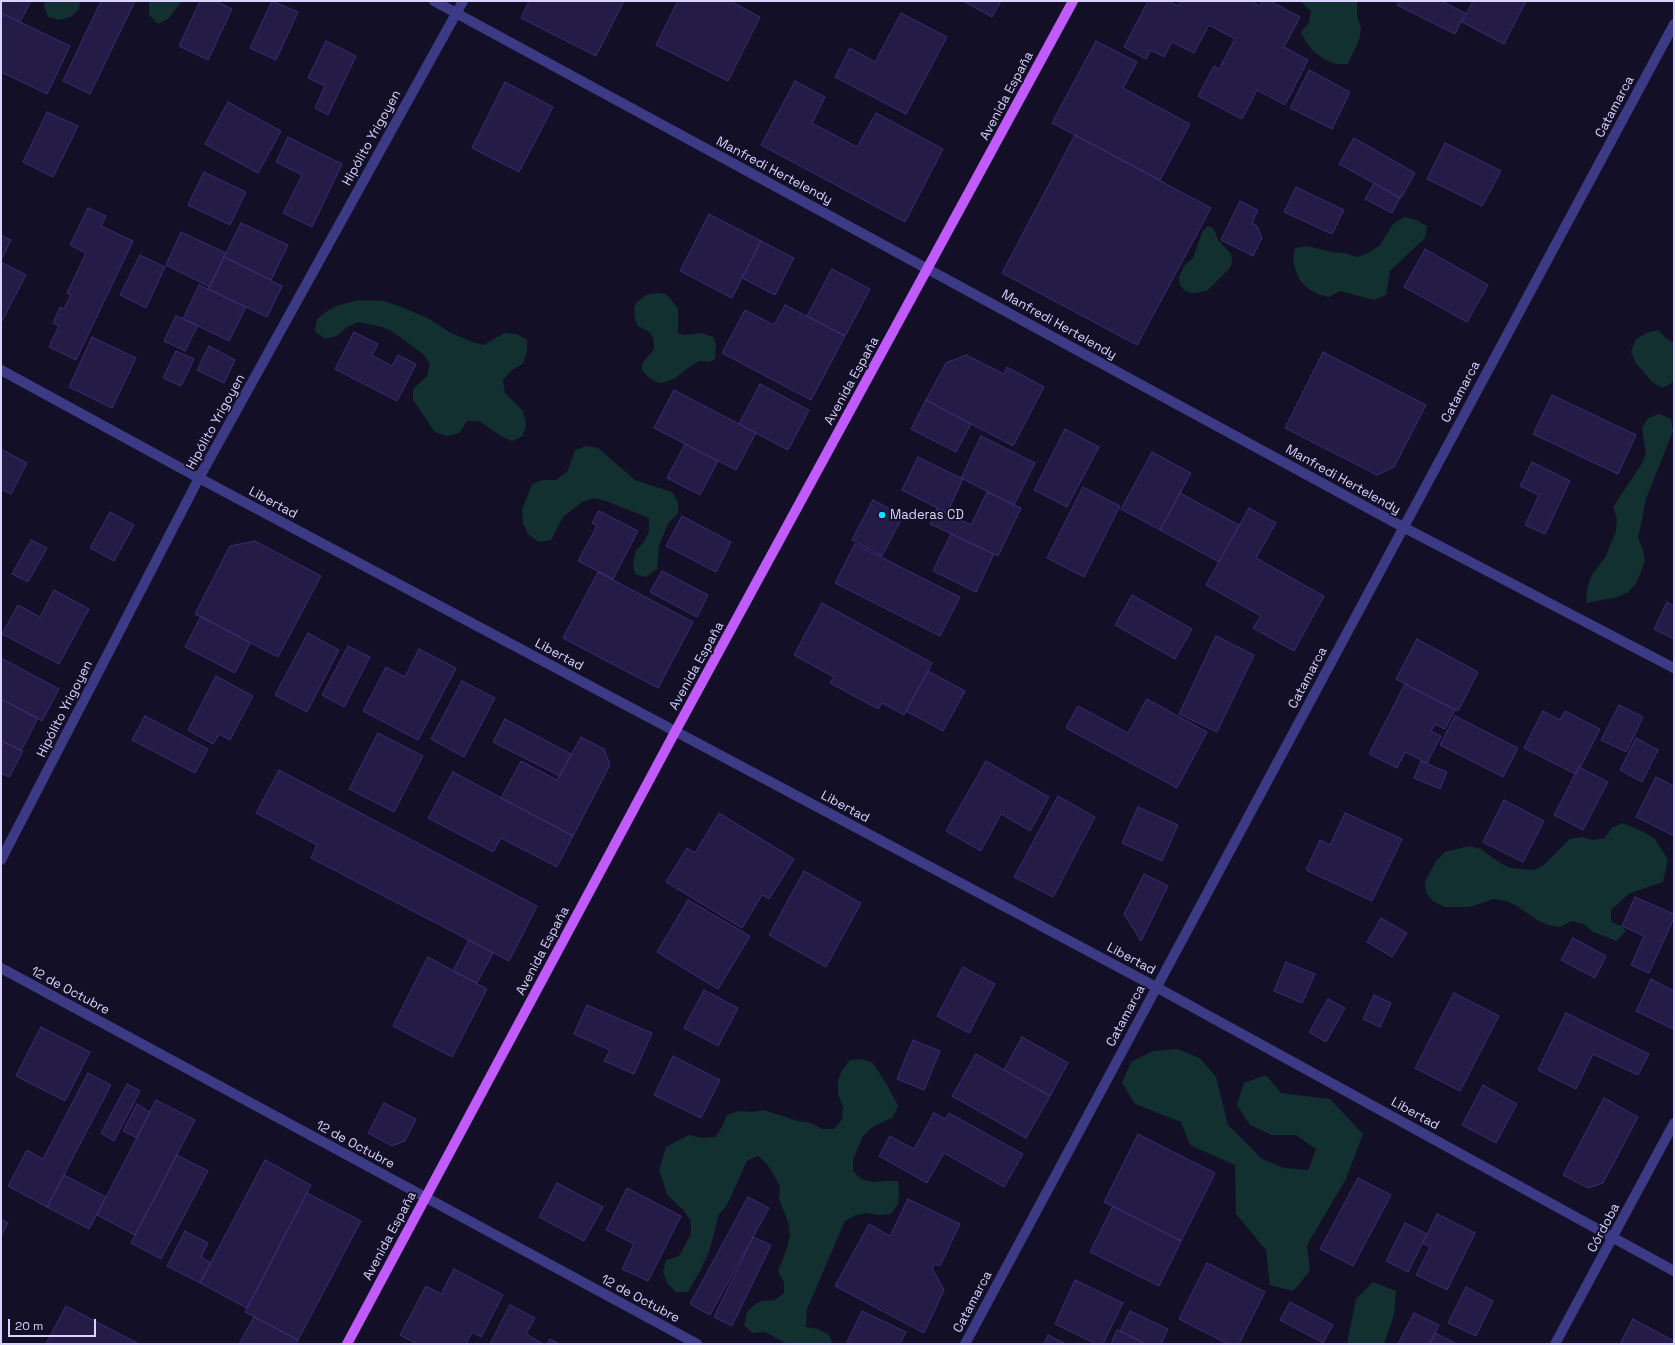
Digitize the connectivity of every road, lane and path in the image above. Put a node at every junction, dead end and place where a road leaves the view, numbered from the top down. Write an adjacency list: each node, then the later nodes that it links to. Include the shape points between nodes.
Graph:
1 (434, 1): 4 (street, Manfredi Hertelendy)
2 (463, 1): 4 (street, Hipólito Yrigoyen)
3 (1073, 1): 6 (main road, Avenida España)
4 (456, 13): 6 (street, Manfredi Hertelendy); 8 (street, Hipólito Yrigoyen)
5 (1674, 24): 9 (street, Catamarca)
6 (928, 269): 9 (street, Manfredi Hertelendy); 11 (main road, Avenida España)
7 (1, 370): 8 (street, Libertad)
8 (199, 478): 11 (street, Libertad); 12 (street, Hipólito Yrigoyen)
9 (1403, 527): 10 (street, Manfredi Hertelendy); 14 (street, Catamarca)
10 (1674, 668)
11 (676, 732): 14 (street, Libertad); 16 (main road, Avenida España)
12 (1, 860)
13 (1, 968): 16 (street, 12 de Octubre)
14 (1156, 987): 17 (street, Libertad); 21 (street, Catamarca)
15 (1674, 1123): 17 (street, Córdoba)
16 (425, 1197): 19 (main road, Avenida España); 20 (street, 12 de Octubre)
17 (1613, 1238): 18 (street, Libertad); 22 (street, Córdoba)
18 (1674, 1271)
19 (346, 1344)
20 (698, 1344)
21 (965, 1344)
22 (1555, 1344)

